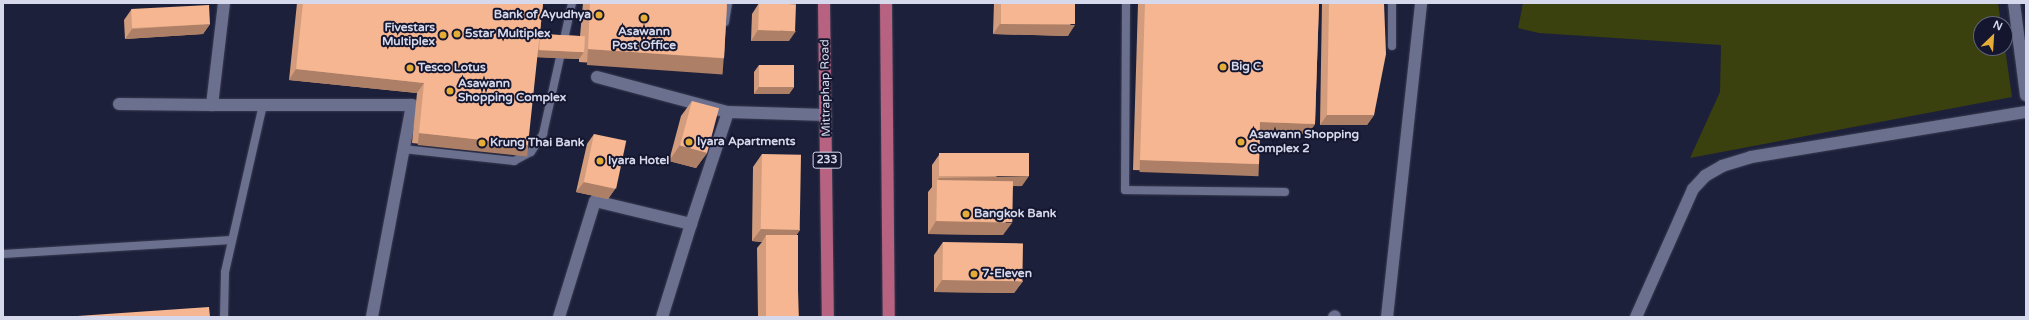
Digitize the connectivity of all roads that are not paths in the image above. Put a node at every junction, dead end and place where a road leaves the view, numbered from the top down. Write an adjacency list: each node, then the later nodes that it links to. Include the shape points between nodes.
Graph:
1 (224, 3): 15 (street)
2 (572, 3): 20 (lane, via 543,134 531,152 514,161)
3 (728, 3): 10 (lane)
4 (824, 3): 19 (main road, Mittraphap Road / 233)
5 (886, 3): 30 (main road)
6 (1126, 3): 21 (lane, via 1125,190)
7 (1392, 3): 11 (lane)
8 (1421, 3): 31 (street)
9 (2014, 3): 13 (street)
10 (725, 30)
11 (1392, 46)
12 (596, 77): 17 (street)
13 (2026, 95)
14 (118, 104): 15 (street)
15 (212, 105): 16 (street)
16 (263, 105): 20 (street, via 412,105); 23 (lane)
17 (728, 112): 19 (street); 22 (street)
18 (2026, 112): 32 (street, via 1751,157 1722,166 1705,176 1693,189)
19 (826, 115): 29 (main road, Mittraphap Road / 233)
20 (403, 149): 26 (street)
21 (1285, 192)
22 (691, 224): 27 (street, via 595,201); 28 (street)
23 (232, 240): 24 (lane); 25 (lane, via 225,272)
24 (3, 254)
25 (224, 317)
26 (372, 317)
27 (559, 317)
28 (662, 317)
29 (828, 317)
30 (889, 317)
31 (1386, 317)
32 (1636, 317)

